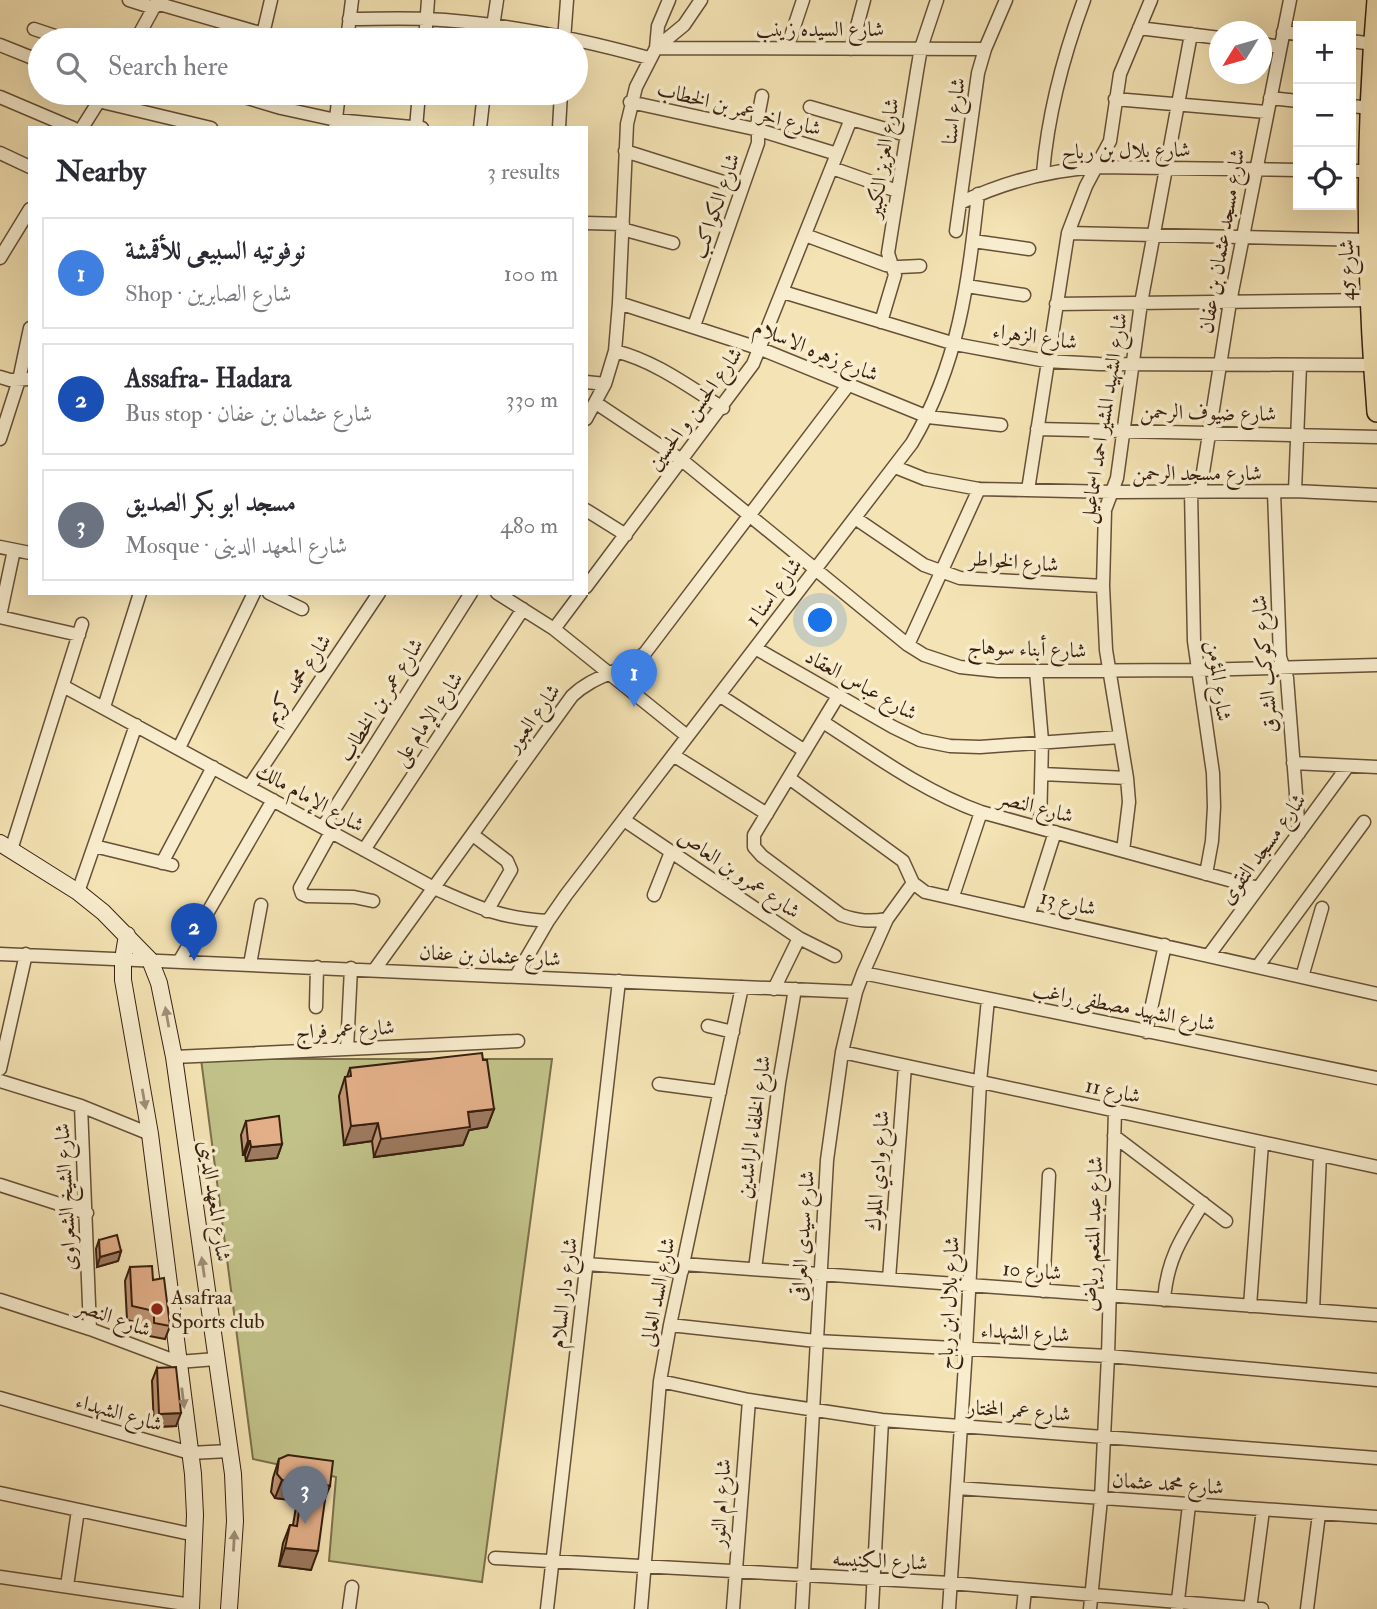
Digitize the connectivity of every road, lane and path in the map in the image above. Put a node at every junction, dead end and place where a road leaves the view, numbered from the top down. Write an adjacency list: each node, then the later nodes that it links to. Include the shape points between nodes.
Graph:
1 (129, 0): 17 (street)
2 (271, 0): 23 (street)
3 (352, 0): 18 (street)
4 (428, 0): 19 (street)
5 (497, 0): 20 (street)
6 (567, 0): 28 (street)
7 (669, 0): 44 (street)
8 (701, 0): 44 (street, via 684,25)
9 (803, 0): 40 (street)
10 (864, 0): 42 (street)
11 (937, 0): 41 (street, شارع العزيز الكبير)
12 (1006, 0): 43 (street, شارع اسنا)
13 (1084, 0): 85 (street, via 1058,77)
14 (1151, 0): 29 (street)
15 (1290, 0): 30 (street, شارع مسجد عثمان بن عفان)
16 (1377, 0): 36 (main road, شارع 45)
17 (156, 4): 21 (street); 22 (street)
18 (349, 19): 19 (street, شارع السيده زينب); 24 (street)
19 (427, 19): 20 (street, شارع السيده زينب); 25 (street)
20 (493, 25): 26 (street); 27 (street, شارع السيده زينب)
21 (143, 28)
22 (241, 28)
23 (264, 28)
24 (348, 28)
25 (426, 28)
26 (493, 28)
27 (509, 28)
28 (565, 28)
29 (1139, 28): 32 (street); 49 (street)
30 (1283, 32): 31 (street); 39 (street, شارع مسجد عثمان بن عفان)
31 (1293, 33)
32 (1191, 34): 33 (street); 59 (street, شارع الشهيد المشير احمد اسماعيل)
33 (1209, 36)
34 (588, 42): 44 (street, شارع السيده زينب)
35 (1356, 42): 36 (street)
36 (1373, 44): 61 (main road, شارع 45)
37 (0, 45): 45 (street)
38 (1272, 46): 39 (street)
39 (1280, 47): 48 (street, شارع مسجد عثمان بن عفان)
40 (787, 48): 42 (street, شارع السيده زينب); 44 (street, شارع السيده زينب)
41 (921, 48): 42 (street, شارع السيده زينب); 43 (street, شارع السيده زينب); 74 (street, شارع العزيز الكبير)
42 (850, 49)
43 (985, 49): 89 (street, شارع اسنا)
44 (653, 53): 51 (street)
45 (28, 56)
46 (762, 96): 73 (street, شارع الكواكب)
47 (0, 97): 66 (street)
48 (1269, 98): 50 (street); 62 (street, شارع مسجد عثمان بن عفان)
49 (1115, 99): 59 (street); 80 (street, via 1110,141)
50 (1293, 100)
51 (631, 102): 73 (street, شارع اخر عمر بن الخطاب); 75 (street)
52 (96, 105): 67 (street)
53 (119, 105): 64 (street)
54 (271, 105): 65 (street)
55 (338, 105): 65 (street)
56 (418, 105): 70 (street)
57 (483, 105): 71 (street)
58 (560, 105): 72 (street)
59 (1177, 105): 62 (street); 81 (street, شارع الشهيد المشير احمد اسماعيل)
60 (810, 107): 63 (street)
61 (1361, 107): 84 (main road, شارع 45)
62 (1266, 113): 82 (street, شارع مسجد عثمان بن عفان)
63 (851, 119): 74 (street); 77 (street, شارع الحسن و الحسين)
64 (154, 121): 68 (street)
65 (335, 124): 69 (street)
66 (68, 126)
67 (83, 126)
68 (195, 126)
69 (389, 126)
70 (416, 126)
71 (480, 126)
72 (559, 126)
73 (760, 130): 77 (street, شارع اخر عمر بن الخطاب); 86 (street, شارع الكواكب)
74 (906, 135): 87 (street, شارع العزيز الكبير)
75 (625, 151): 86 (street); 92 (street)
76 (0, 153): 78 (street)
77 (838, 154): 79 (street, شارع الحسن و الحسين)
78 (28, 166)
79 (832, 167): 87 (street, شارع اخر عمر بن الخطاب); 97 (street, شارع الحسن و الحسين)
80 (1098, 167): 81 (street, شارع بلال بن رباح); 85 (street, شارع بلال بن رباح); 96 (street)
81 (1166, 168): 82 (street, شارع بلال بن رباح); 98 (street, شارع الشهيد المشير احمد اسماعيل)
82 (1254, 170): 83 (street, شارع بلال بن رباح); 99 (street, شارع مسجد عثمان بن عفان)
83 (1293, 170)
84 (1360, 171): 101 (main road, شارع 45)
85 (1043, 173): 88 (street, شارع بلال بن رباح)
86 (742, 188): 118 (street, شارع الكواكب)
87 (897, 191): 107 (street, شارع العزيز الكبير, via 888,253)
88 (978, 194): 89 (street, شارع بلال بن رباح); 102 (street, شارع اسنا 1)
89 (960, 203): 94 (street, شارع اسنا)
90 (28, 212): 93 (street)
91 (588, 223): 92 (street)
92 (622, 227): 103 (street); 113 (street)
93 (17, 229): 95 (street); 100 (street)
94 (956, 231)
95 (28, 232)
96 (1068, 233): 98 (street); 115 (street)
97 (805, 235): 107 (street); 109 (street, شارع الحسن و الحسين)
98 (1153, 236): 99 (street); 114 (street, شارع الشهيد المشير احمد اسماعيل)
99 (1242, 238): 101 (street); 112 (street, شارع مسجد عثمان بن عفان)
100 (4, 240): 105 (street)
101 (1369, 240): 111 (main road, شارع 45)
102 (973, 241): 104 (street); 108 (street, شارع اسنا 1)
103 (673, 243)
104 (1029, 249)
105 (0, 258)
106 (920, 266): 107 (street)
107 (893, 267): 116 (street, شارع العزيز الكبير, via 894,280)
108 (967, 286): 110 (street); 119 (street, شارع اسنا 1)
109 (783, 292): 116 (street, شارع الزهراء); 121 (street, شارع الحسن و الحسين)
110 (1024, 295)
111 (1370, 300): 112 (street); 117 (main road, شارع 45)
112 (1230, 302): 114 (street); 125 (street, شارع مسجد عثمان بن عفان)
113 (619, 303): 118 (street, شارع زهره الاسلام); 122 (street)
114 (1141, 303): 115 (street); 124 (street, شارع الشهيد المشير احمد اسماعيل)
115 (1056, 304): 123 (street)
116 (881, 321): 119 (street, شارع الزهراء)
117 (1374, 321): 127 (main road, شارع 45)
118 (694, 326): 121 (street, شارع زهره الاسلام)
119 (955, 344): 123 (street, شارع الزهراء); 137 (street, شارع اسنا 1)
120 (28, 346): 129 (street)
121 (761, 349): 132 (street, شارع زهره الاسلام); 134 (street, شارع الحسن و الحسين)
122 (615, 351): 131 (street); 134 (street, via 651,363)
123 (1046, 361): 124 (street, شارع الزهراء); 139 (street)
124 (1133, 364): 125 (street, شارع الزهراء); 140 (street, شارع الشهيد المشير احمد اسماعيل)
125 (1220, 364): 126 (street, شارع الزهراء); 141 (street, شارع مسجد عثمان بن عفان)
126 (1300, 365): 127 (street, شارع الزهراء); 142 (street)
127 (1373, 365): 135 (main road, شارع 45)
128 (0, 377): 129 (street)
129 (24, 379): 144 (street)
130 (588, 382): 131 (street)
131 (605, 384): 133 (street)
132 (849, 384): 137 (street, شارع زهره الاسلام); 155 (street, شارع العبور)
133 (596, 403): 136 (street); 145 (street, شارع أبناء سوهاج)
134 (723, 408): 145 (street, شارع الحسن و الحسين)
135 (1377, 412)
136 (588, 416)
137 (928, 417): 138 (street, شارع زهره الاسلام); 146 (street, شارع اسنا 1)
138 (1001, 425)
139 (1037, 429): 140 (street, شارع ضيوف الرحمن); 148 (street)
140 (1124, 431): 141 (street, شارع ضيوف الرحمن); 151 (street, شارع الشهيد المشير احمد اسماعيل)
141 (1209, 433): 142 (street, شارع ضيوف الرحمن); 149 (street, شارع مسجد عثمان بن عفان)
142 (1297, 435): 143 (street, شارع ضيوف الرحمن); 150 (street)
143 (1377, 437)
144 (0, 439)
145 (683, 461): 155 (street, شارع أبناء سوهاج); 157 (street, شارع الحسن و الحسين)
146 (895, 467): 147 (street, شارع مسجد الرحمن, via 925,479); 156 (street, شارع اسنا 1)
147 (979, 489): 148 (street, شارع مسجد الرحمن); 162 (street)
148 (1028, 490): 151 (street, شارع مسجد الرحمن)
149 (1195, 491): 151 (street, شارع مسجد الرحمن); 152 (street, شارع مسجد الرحمن); 180 (street, شارع المؤمن, via 1192,611)
150 (1295, 491): 152 (street, شارع مسجد الرحمن); 153 (street, شارع مسجد الرحمن)
151 (1113, 492): 164 (street, شارع الشهيد المشير احمد اسماعيل, via 1105,510)
152 (1274, 492): 179 (street, شارع كوكب الشرق)
153 (1377, 495)
154 (588, 511): 157 (street)
155 (749, 516): 161 (street, شارع أبناء سوهاج); 183 (street, شارع العبور, via 645,653)
156 (855, 518): 161 (street, شارع اسنا 1); 162 (street, شارع الخواطر)
157 (626, 535): 163 (street, شارع الحسن و الحسين)
158 (0, 547): 159 (street)
159 (14, 550): 160 (street); 174 (street)
160 (28, 553)
161 (814, 570): 176 (street, شارع أبناء سوهاج); 177 (street, شارع اسنا 1)
162 (941, 573): 164 (street, شارع الخواطر, via 960,579); 176 (street)
163 (588, 584)
164 (1103, 586): 182 (street, شارع الشهيد المشير احمد اسماعيل)
165 (139, 595): 187 (street)
166 (253, 595): 193 (street)
167 (274, 595): 172 (street)
168 (378, 595): 203 (street, شارع محمد كريم)
169 (470, 595): 210 (street, شارع عمر بن الخطاب)
170 (500, 595): 173 (street)
171 (580, 595): 175 (street)
172 (302, 609)
173 (523, 609): 175 (street); 216 (street, شارع الإمام على)
174 (0, 616): 184 (street, via 80,630)
175 (554, 629): 183 (street)
176 (908, 645): 181 (street, شارع أبناء سوهاج, via 960,667)
177 (755, 648): 185 (street, شارع اسنا 1); 186 (street, شارع عباس العقاد)
178 (1377, 665): 179 (street, شارع أبناء سوهاج)
179 (1283, 668): 180 (street, شارع أبناء سوهاج); 196 (street, شارع كوكب الشرق)
180 (1197, 670): 182 (street, شارع أبناء سوهاج); 219 (street, شارع المؤمن, via 1213,774 1213,830)
181 (1036, 671): 182 (street, شارع أبناء سوهاج); 192 (street)
182 (1108, 671): 191 (street, شارع الشهيد المشير احمد اسماعيل)
183 (609, 672): 190 (street); 213 (street, شارع العبور, via 572,696)
184 (63, 686): 187 (street, شارع الإمام مالك); 215 (street)
185 (719, 695): 190 (street, شارع اسنا 1); 194 (street)
186 (838, 696): 188 (street); 192 (street, شارع عباس العقاد, via 920,740 980,747)
187 (104, 708): 189 (street, شارع الإمام مالك)
188 (822, 722): 194 (street); 205 (street, شارع النصر, via 932,792)
189 (136, 725): 193 (street, شارع الإمام مالك); 214 (street)
190 (687, 736): 195 (street, شارع اسنا 1)
191 (1119, 737): 192 (street, شارع عباس العقاد); 202 (street, شارع الشهيد المشير احمد اسماعيل)
192 (1042, 741): 200 (street)
193 (178, 748): 198 (street, شارع الإمام مالك)
194 (805, 751): 201 (street)
195 (673, 755): 206 (street); 207 (street, شارع اسنا 1)
196 (1293, 763): 197 (street); 212 (street, شارع كوكب الشرق)
197 (1348, 766): 199 (street); 212 (street, شارع مسجد التقوى)
198 (213, 767): 203 (street, شارع الإمام مالك); 214 (street, via 167,864)
199 (1377, 767)
200 (1042, 774): 202 (street); 209 (street)
201 (789, 778): 206 (street); 220 (street, via 903,861)
202 (1127, 778): 217 (street, شارع الشهيد المشير احمد اسماعيل)
203 (249, 787): 204 (street, شارع الإمام مالك)
204 (273, 800): 210 (street, شارع الإمام مالك); 242 (street)
205 (981, 812): 209 (street, شارع النصر); 225 (street)
206 (767, 814): 231 (street, via 754,835 757,852 841,915 864,921)
207 (624, 820): 218 (street, شارع عمرو بن العاص); 232 (street, شارع اسنا 1)
208 (1364, 822): 244 (street)
209 (1040, 828): 211 (street, شارع النصر)
210 (327, 830): 216 (street, شارع الإمام مالك); 226 (street, شارع عمر بن الخطاب, via 300,888 302,894)
211 (1055, 832): 217 (street, شارع النصر); 230 (street)
212 (1298, 833): 222 (street, شارع مسجد التقوى)
213 (473, 835): 221 (street, شارع العبور); 229 (street, via 507,861 511,870)
214 (94, 846): 223 (street)
215 (6, 847): 223 (street, شارع المعهد الدينى)
216 (364, 850): 221 (street, شارع الإمام مالك)
217 (1124, 851): 219 (street, شارع النصر)
218 (671, 852): 224 (street); 234 (street, شارع عمرو بن العاص)
219 (1206, 874): 222 (street, شارع النصر)
220 (913, 883): 225 (street, شارع 13, via 925,892); 231 (street, شارع سيدى العراقى)
221 (434, 888): 229 (street, شارع الإمام مالك); 247 (street, شارع العبور)
222 (1258, 888): 238 (street, شارع مسجد التقوى)
223 (78, 892): 233 (street, شارع المعهد الدينى)
224 (654, 895)
225 (953, 896): 230 (street, شارع 13)
226 (373, 901)
227 (261, 905): 243 (street)
228 (1322, 908): 250 (street)
229 (486, 911): 232 (street, شارع الإمام مالك)
230 (1029, 914): 235 (street, شارع 13)
231 (887, 919): 248 (street, شارع سيدى العراقى)
232 (548, 921): 249 (street, شارع اسنا 1)
233 (127, 936): 240 (street); 241 (street, شارع المعهد الدينى)
234 (799, 938): 239 (street, شارع عمرو بن العاص); 253 (street)
235 (1165, 945): 238 (street, شارع 13); 261 (street)
236 (0, 954): 237 (street, شارع عثمان بن عفان)
237 (26, 954): 240 (street, شارع عثمان بن عفان); 267 (street)
238 (1209, 955): 244 (street, شارع 13)
239 (835, 956)
240 (123, 959): 241 (street, شارع عثمان بن عفان); 275 (street, one-way to 275)
241 (150, 960): 242 (street, شارع عثمان بن عفان); 265 (street, شارع المعهد الدينى, one-way to 241)
242 (180, 960): 243 (street, شارع عثمان بن عفان)
243 (250, 964): 245 (street, شارع عثمان بن عفان)
244 (1258, 966): 250 (street, شارع 13)
245 (317, 967): 246 (street, شارع عثمان بن عفان); 258 (street)
246 (351, 968): 247 (street, شارع عثمان بن عفان); 263 (street)
247 (375, 969): 249 (street, شارع عثمان بن عفان)
248 (863, 974): 255 (street, شارع سيدى العراقى); 257 (street, شارع الشهيد مصطفى راغب)
249 (516, 976): 251 (street, شارع عثمان بن عفان)
250 (1303, 976): 256 (street, شارع 13)
251 (619, 981): 252 (street, شارع عثمان بن عفان); 285 (street, شارع دار السلام)
252 (742, 987): 253 (street, شارع عثمان بن عفان); 260 (street, شارع السد العالى)
253 (774, 989): 254 (street, شارع عثمان بن عفان)
254 (795, 989): 255 (street, شارع عثمان بن عفان); 287 (street, شارع الخلفاء الراشدين)
255 (856, 992): 264 (street, شارع سيدى العراقى)
256 (1377, 994)
257 (988, 999): 261 (street, شارع الشهيد مصطفى راغب); 270 (street, شارع بلال ابن رباح)
258 (316, 1007)
259 (708, 1026): 260 (street)
260 (733, 1032): 272 (street, شارع السد العالى)
261 (1146, 1032): 268 (street, شارع الشهيد مصطفى راغب)
262 (517, 1041): 263 (street, شارع عمر فراج)
263 (347, 1049): 265 (street, شارع عمر فراج)
264 (842, 1052): 266 (street, شارع 11); 288 (street, شارع سيدى العراقى, via 827,1160)
265 (174, 1057): 303 (street, شارع المعهد الدينى, one-way to 265)
266 (905, 1066): 270 (street, شارع 11); 289 (street, شارع وادي الملوك)
267 (0, 1069)
268 (1377, 1078)
269 (0, 1081): 273 (street)
270 (980, 1082): 274 (street, شارع 11); 290 (street, شارع بلال ابن رباح)
271 (659, 1084): 272 (street)
272 (720, 1092): 286 (street, شارع السد العالى)
273 (80, 1106): 275 (street); 283 (street, شارع الشيخ الشعراوى)
274 (1115, 1111): 276 (street, شارع عبد المنعم رياض); 277 (street, شارع 11)
275 (150, 1133): 304 (street)
276 (1114, 1136): 282 (street); 292 (street, شارع عبد المنعم رياض)
277 (1262, 1143): 278 (street, شارع 11); 295 (street)
278 (1320, 1155): 279 (street, شارع 11); 296 (street)
279 (1377, 1167)
280 (1049, 1175): 291 (street)
281 (0, 1185): 283 (street)
282 (1203, 1203): 284 (street); 294 (street, via 1177,1244)
283 (87, 1213): 299 (street, شارع الشيخ الشعراوى)
284 (1226, 1221)
285 (586, 1264): 286 (street, شارع 10); 326 (street, شارع دار السلام)
286 (682, 1268): 287 (street, شارع 10); 298 (street, شارع السد العالى)
287 (755, 1269): 288 (street, شارع 10)
288 (820, 1275): 289 (street, شارع 10); 300 (street, شارع سيدى العراقى)
289 (889, 1279): 290 (street, شارع 10)
290 (968, 1284): 291 (street, شارع 10); 301 (street, شارع بلال ابن رباح)
291 (1043, 1291): 292 (street, شارع 10)
292 (1110, 1297): 294 (street, شارع 10); 302 (street, شارع عبد المنعم رياض)
293 (0, 1300): 299 (street, شارع النصر)
294 (1164, 1300): 295 (street, شارع 10)
295 (1250, 1306): 296 (street, شارع 10)
296 (1313, 1310): 297 (street, شارع 10)
297 (1377, 1315)
298 (670, 1325): 300 (street, شارع الشهداء); 306 (street, شارع السد العالى)
299 (90, 1329): 304 (street, شارع النصر)
300 (816, 1342): 301 (street, شارع الشهداء); 309 (street, شارع سيدى العراقى)
301 (966, 1349): 302 (street, شارع الشهداء); 311 (street, شارع بلال ابن رباح)
302 (1108, 1356): 305 (street, شارع الشهداء); 312 (street, شارع عبد المنعم رياض)
303 (216, 1359): 304 (street, شارع النصر); 313 (street, شارع المعهد الدينى)
304 (178, 1362): 314 (street, one-way to 314)
305 (1377, 1380)
306 (660, 1381): 308 (street, شارع عمر المختار); 327 (street, شارع السد العالى)
307 (0, 1398): 314 (street, شارع الشهداء)
308 (748, 1400): 309 (street, شارع عمر المختار); 328 (street, شارع ام النور)
309 (814, 1411): 310 (street, شارع عمر المختار); 329 (street, شارع سيدى العراقى)
310 (882, 1420): 311 (street, شارع عمر المختار); 331 (street)
311 (961, 1426): 312 (street, شارع عمر المختار); 316 (street, شارع بلال ابن رباح)
312 (1104, 1437): 315 (street, شارع عمر المختار); 318 (street, شارع عبد المنعم رياض)
313 (229, 1451): 314 (street, شارع الشهداء); 339 (street, شارع المعهد الدينى, one-way to 313, via 235,1521)
314 (190, 1453): 324 (street)
315 (1377, 1458)
316 (957, 1488): 318 (street, شارع محمد عثمان); 332 (street, شارع بلال ابن رباح)
317 (0, 1493): 320 (street)
318 (1101, 1499): 319 (street, شارع محمد عثمان); 336 (street, شارع عبد المنعم رياض)
319 (1189, 1505): 321 (street, شارع محمد عثمان); 337 (street)
320 (78, 1510): 324 (street); 333 (street)
321 (1263, 1510): 322 (street, شارع محمد عثمان); 348 (street)
322 (1319, 1514): 323 (street, شارع محمد عثمان); 349 (street)
323 (1377, 1517)
324 (195, 1535): 338 (street)
325 (495, 1558): 326 (street, شارع الكنيسه)
326 (551, 1562): 327 (street, شارع الكنيسه); 341 (street, شارع دار السلام)
327 (644, 1567): 328 (street, شارع الكنيسه); 342 (street, شارع السد العالى)
328 (735, 1573): 329 (street, شارع الكنيسه); 343 (street, شارع ام النور)
329 (804, 1576): 331 (street, شارع الكنيسه); 344 (street, شارع سيدى العراقى)
330 (0, 1577): 333 (street)
331 (874, 1580): 332 (street, شارع الكنيسه); 345 (street)
332 (950, 1583): 335 (street, شارع الكنيسه); 346 (street, شارع بلال ابن رباح)
333 (67, 1587): 338 (street)
334 (352, 1587): 340 (street)
335 (1025, 1590): 336 (street, شارع الكنيسه); 347 (street)
336 (1091, 1602): 337 (street, شارع الكنيسه)
337 (1177, 1606): 348 (street, شارع الكنيسه)
338 (192, 1607)
339 (229, 1609)
340 (349, 1609)
341 (547, 1609)
342 (641, 1609)
343 (733, 1609)
344 (802, 1609)
345 (872, 1609)
346 (949, 1609)
347 (1023, 1609)
348 (1254, 1609)
349 (1307, 1609)

